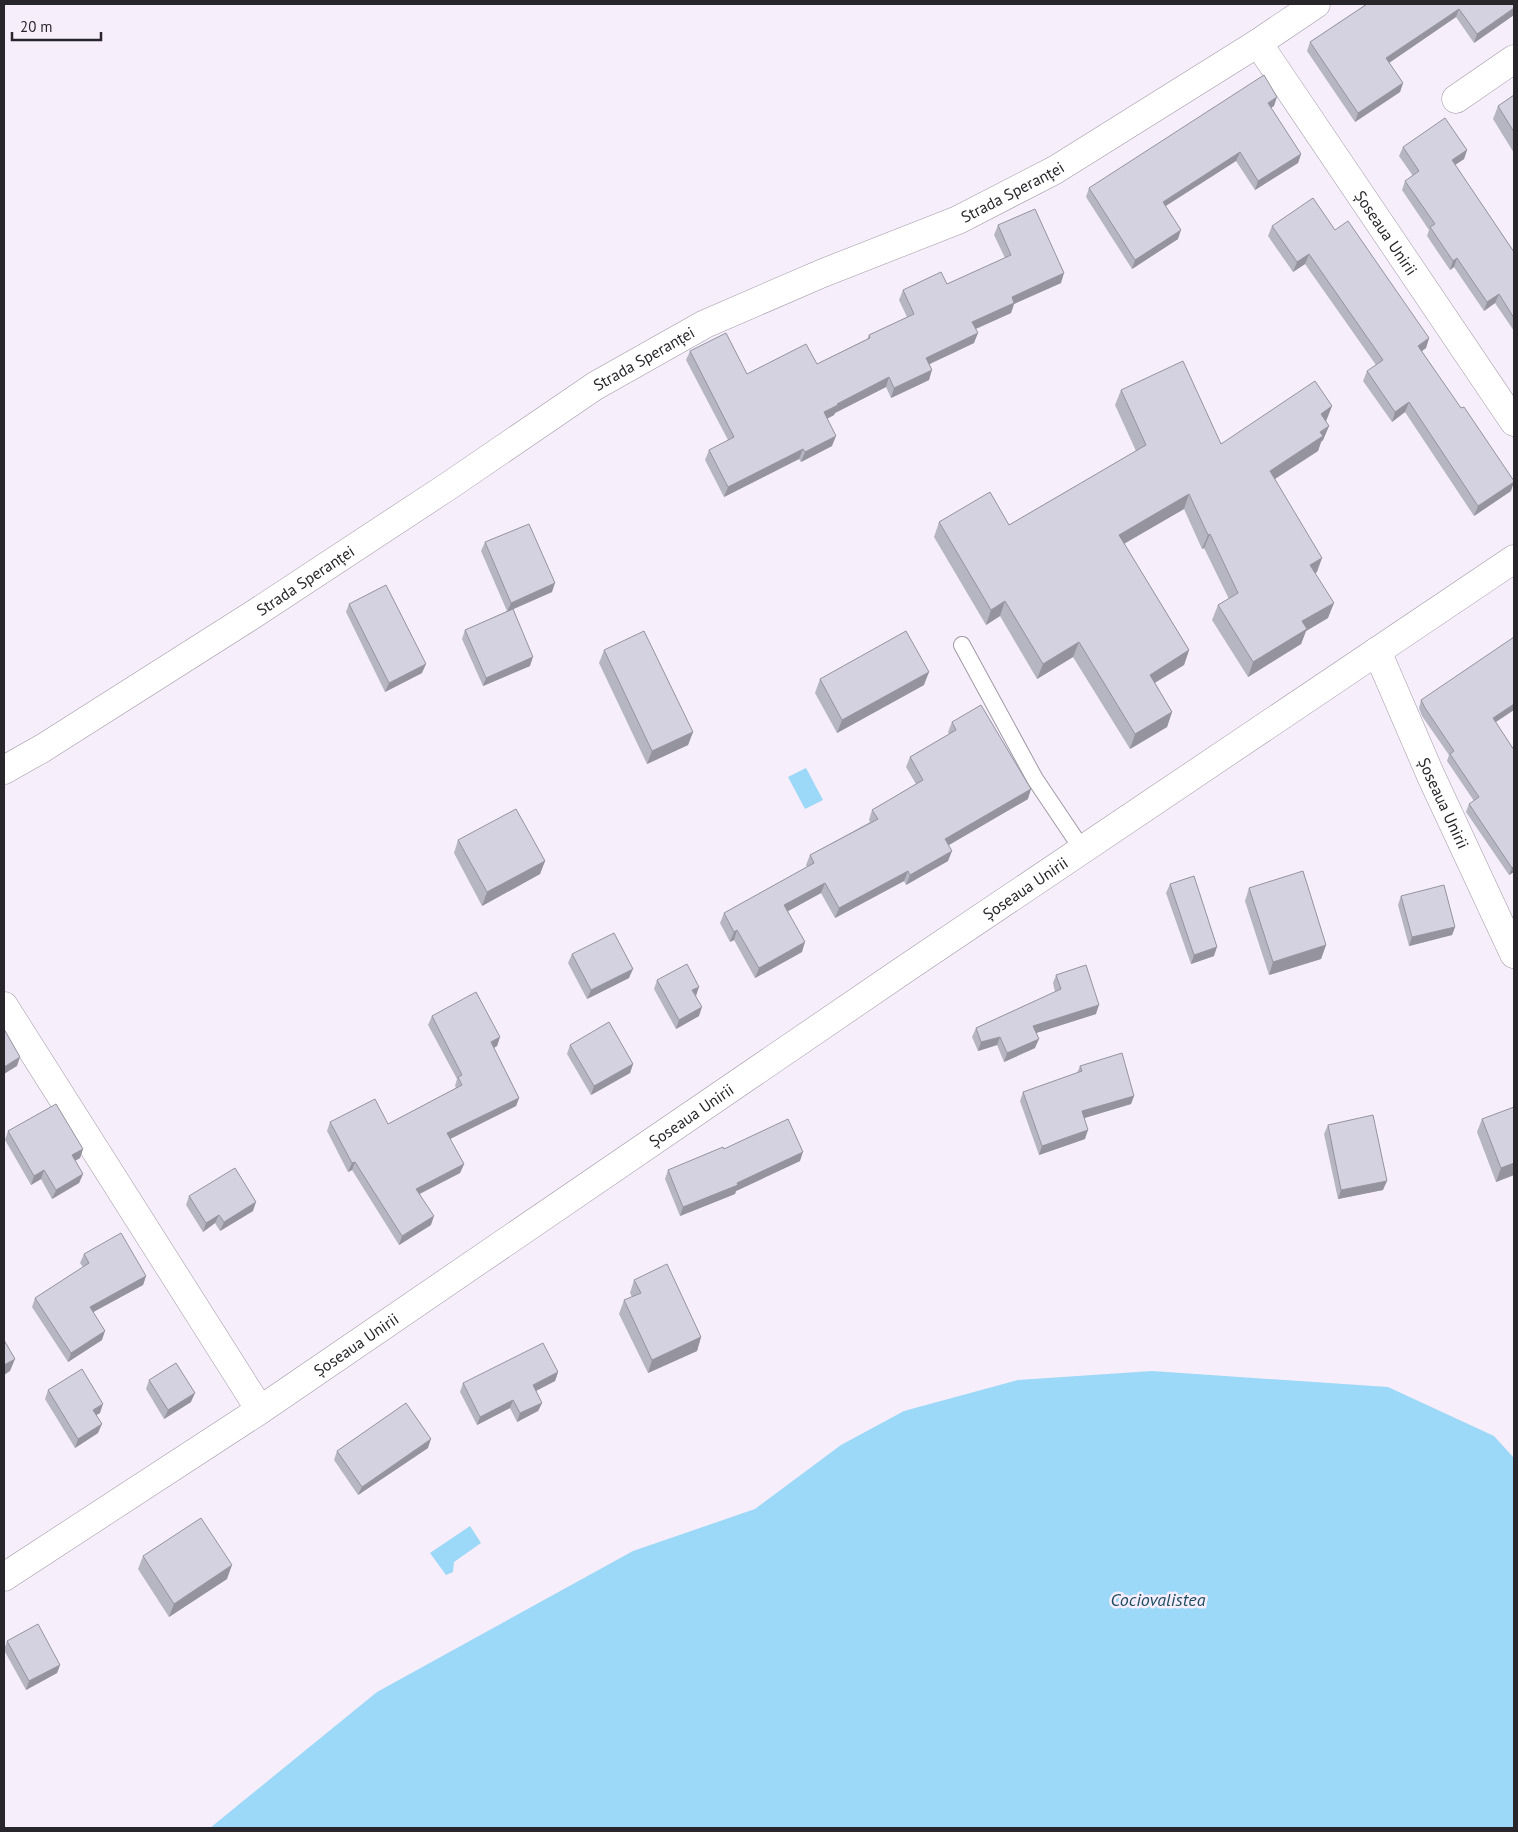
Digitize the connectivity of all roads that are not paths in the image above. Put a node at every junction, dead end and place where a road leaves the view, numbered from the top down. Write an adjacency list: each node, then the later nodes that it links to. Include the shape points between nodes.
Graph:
1 (1316, 4): 2 (street, Strada Speranței)
2 (1258, 43): 5 (street, Șoseaua Unirii); 9 (street, Strada Speranței, via 1046,175 958,220 705,324 594,386 254,614)
3 (1514, 59): 4 (street)
4 (1456, 99)
5 (1514, 422)
6 (1514, 559): 8 (street, Șoseaua Unirii)
7 (962, 645): 10 (lane, via 1035,779)
8 (1377, 651): 10 (street, Șoseaua Unirii); 11 (street, Șoseaua Unirii)
9 (4, 770)
10 (1082, 849): 13 (street, Șoseaua Unirii)
11 (1514, 954)
12 (4, 1006): 13 (street)
13 (260, 1410): 14 (street, Șoseaua Unirii)
14 (4, 1577)

